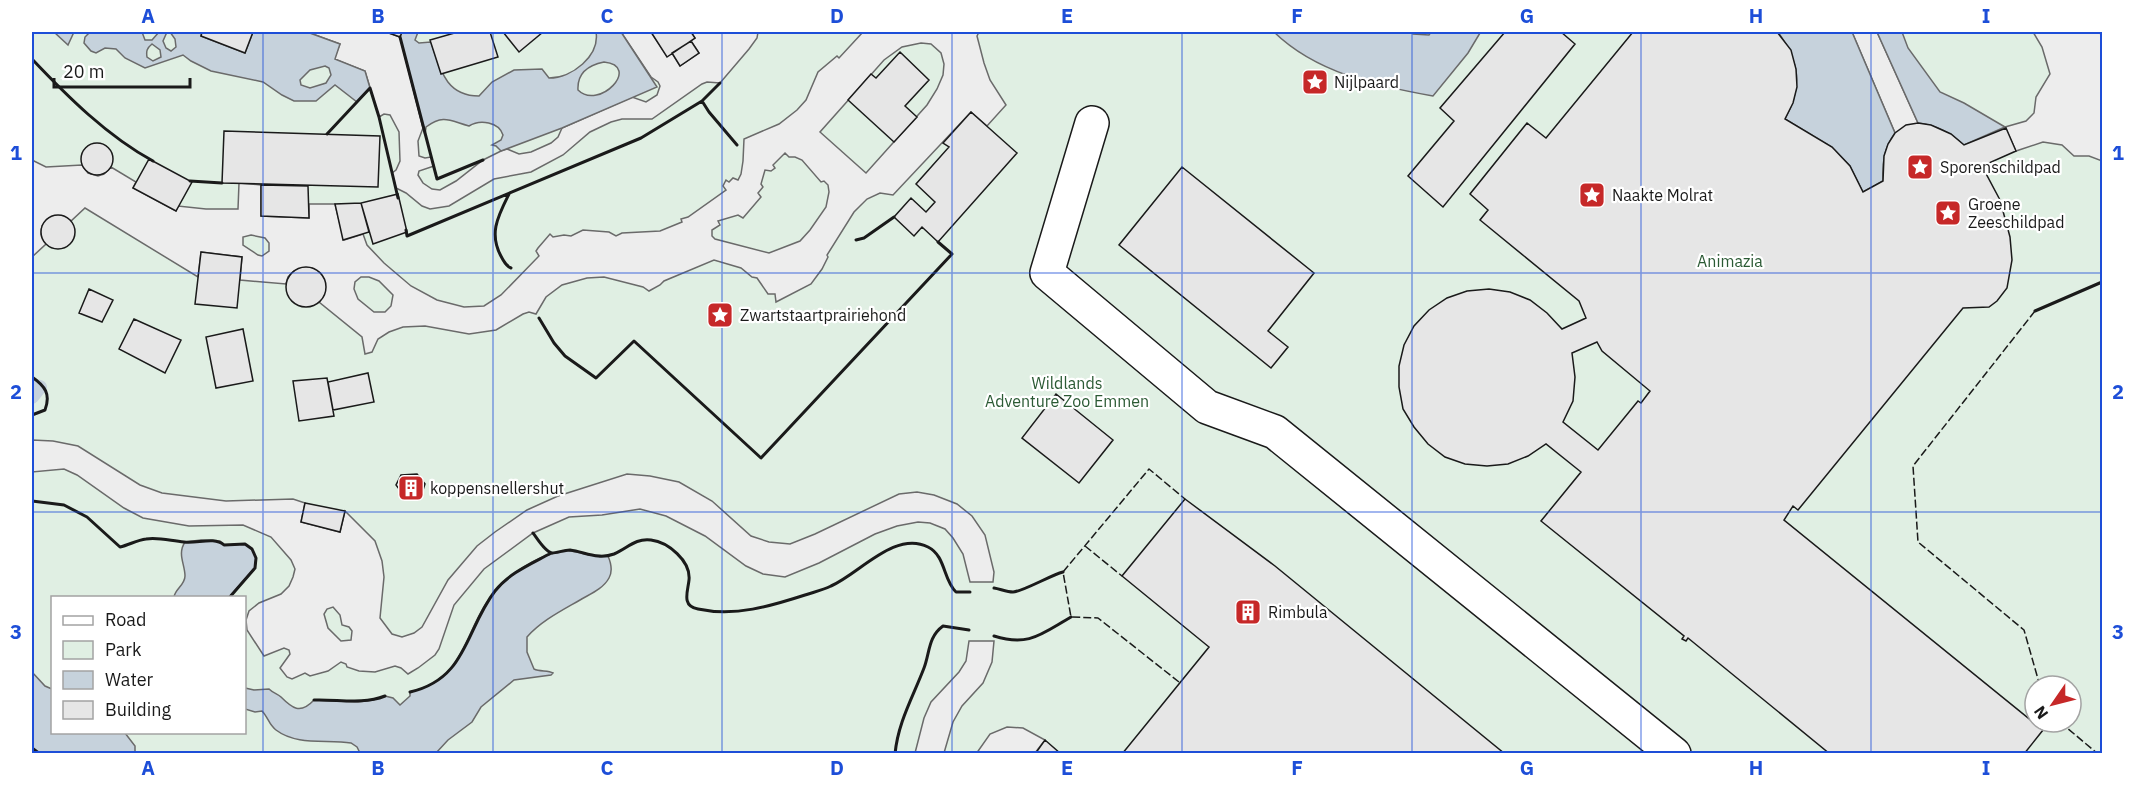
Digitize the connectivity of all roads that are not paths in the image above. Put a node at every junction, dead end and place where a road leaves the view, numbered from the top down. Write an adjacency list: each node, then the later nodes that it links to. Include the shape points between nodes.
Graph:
1 (1092, 123): 2 (lane, via 1047,273 1208,407 1275,432)
2 (1674, 753)

